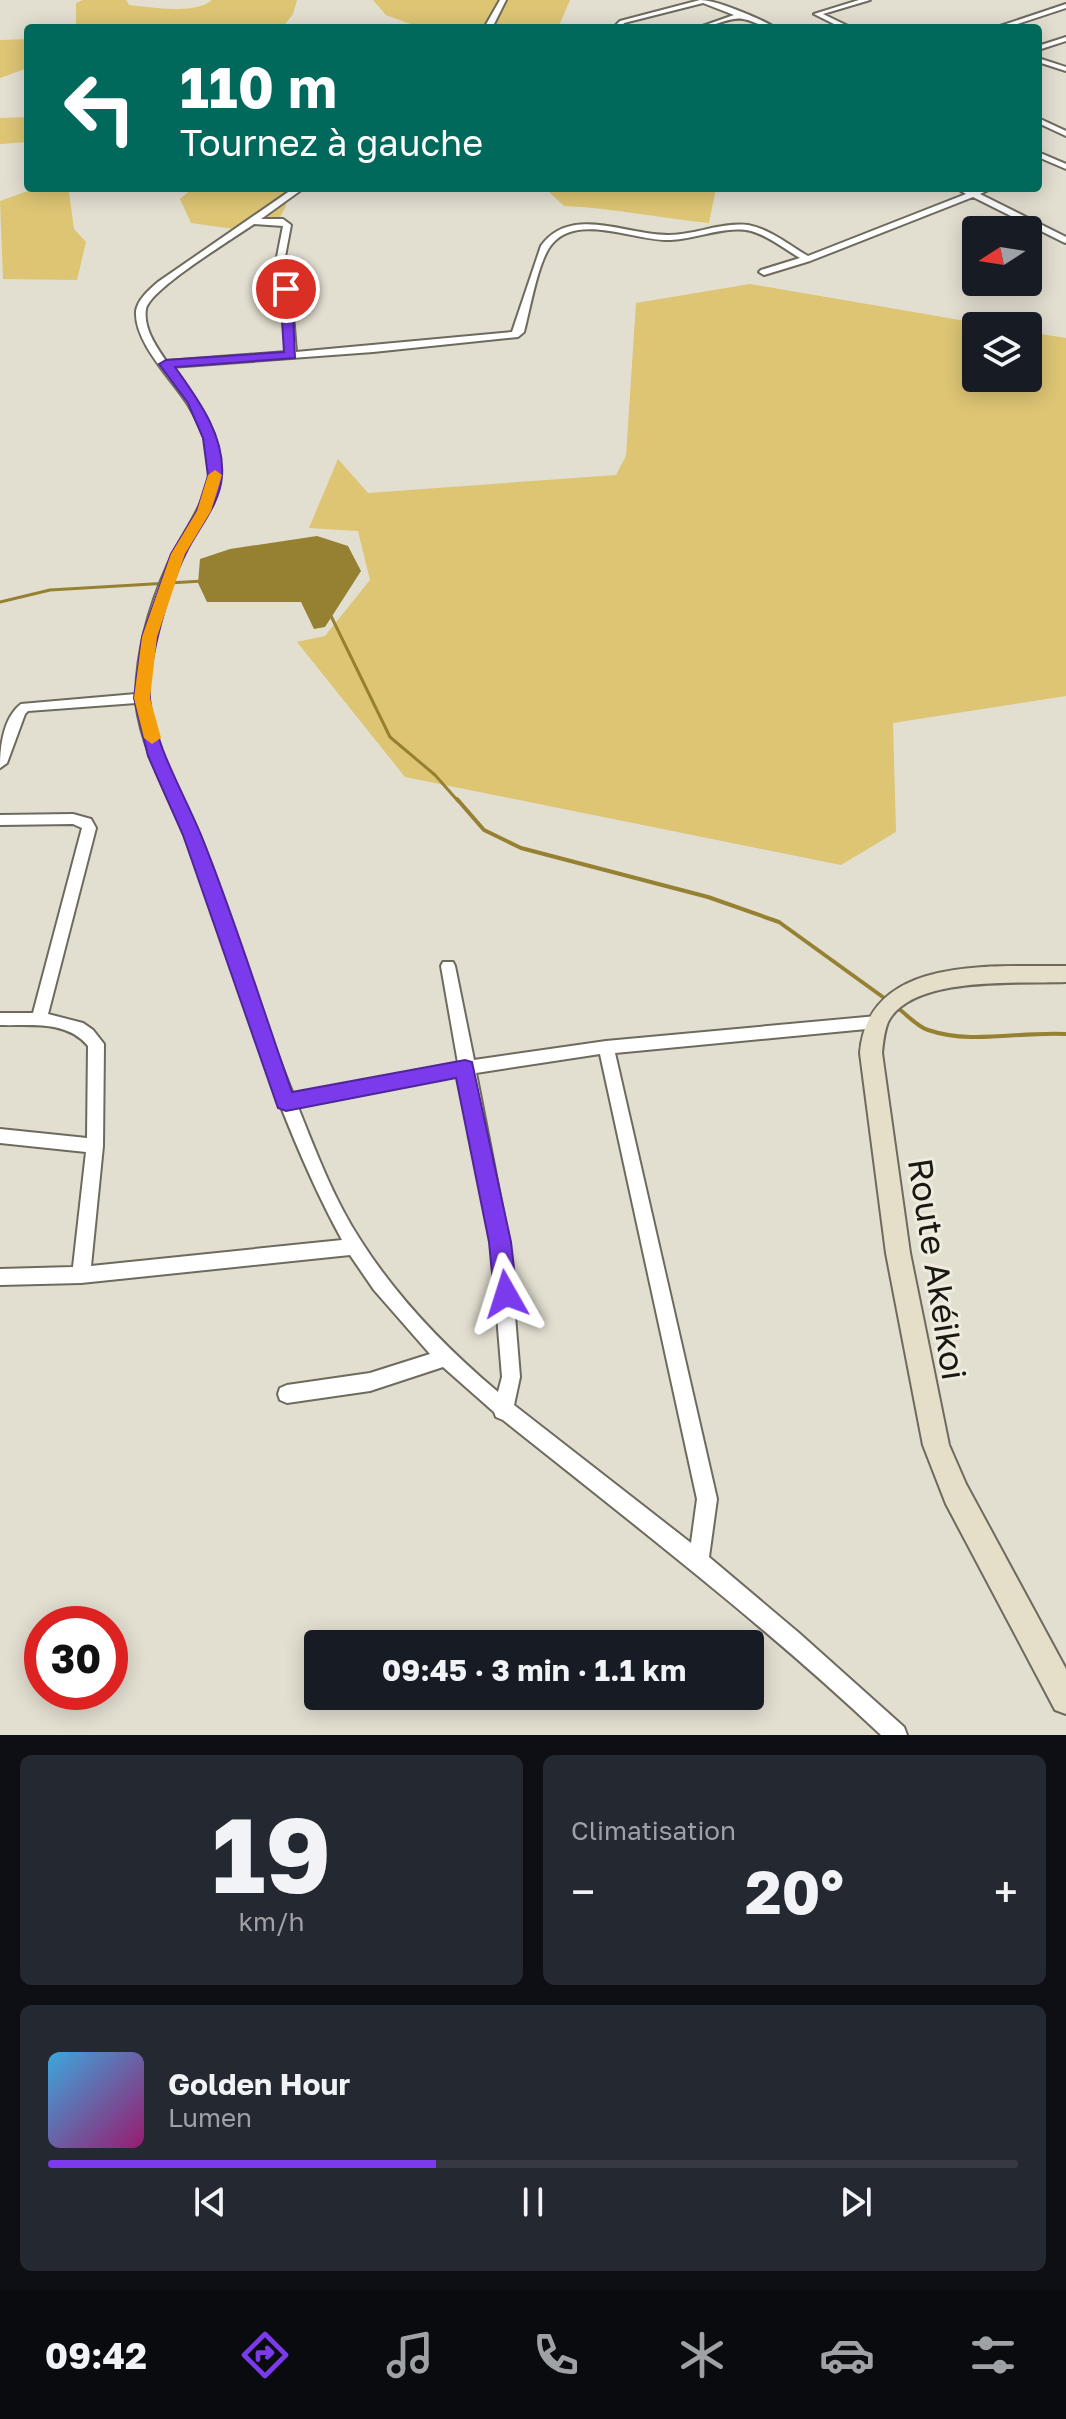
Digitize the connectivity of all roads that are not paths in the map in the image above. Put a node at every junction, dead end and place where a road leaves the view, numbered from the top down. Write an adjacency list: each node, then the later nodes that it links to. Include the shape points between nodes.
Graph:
1 (503, 0): 6 (street)
2 (867, 0): 10 (street, via 817,14)
3 (1051, 0): 4 (street)
4 (1066, 6): 11 (street)
5 (745, 15): 7 (street, via 704,1); 8 (street); 9 (street)
6 (490, 24)
7 (620, 24)
8 (715, 24)
9 (764, 24)
10 (839, 24)
11 (1010, 24)
12 (1066, 39): 13 (street)
13 (1042, 47)
14 (1042, 61): 15 (street)
15 (1066, 69)
16 (1042, 122): 17 (street)
17 (1066, 134)
18 (1042, 156): 20 (street)
19 (1066, 158): 20 (street)
20 (1056, 162): 21 (street); 22 (street)
21 (1045, 166)
22 (1066, 167)
23 (294, 192): 27 (street)
24 (968, 192): 26 (street)
25 (978, 192): 26 (street)
26 (972, 194): 28 (street); 29 (street)
27 (252, 221): 31 (street, via 287,225 280,262); 32 (street, via 144,301 142,326)
28 (1066, 240)
29 (807, 259): 30 (street); 31 (street, via 751,228 665,238 606,228 575,230 544,246 515,335)
30 (764, 272)
31 (291, 355): 32 (street)
32 (166, 364): 33 (street, via 194,403 209,438 215,476 204,511 178,554 154,623)
33 (142, 698): 34 (street, via 25,707); 43 (street, via 157,756 192,835)
34 (0, 763)
35 (0, 820): 39 (street, via 73,819 89,828)
36 (448, 966): 42 (street)
37 (1066, 974): 40 (street, via 917,988 892,1002)
38 (0, 1019): 39 (street)
39 (39, 1021): 45 (street, via 77,1025 96,1044)
40 (877, 1022): 41 (street); 53 (street, Route Akéikoi, via 871,1053 896,1238 936,1445 956,1494)
41 (606, 1047): 42 (street); 52 (street, via 707,1499)
42 (465, 1068): 43 (street); 51 (street, via 500,1242 511,1377)
43 (286, 1102): 46 (street)
44 (0, 1136): 45 (street)
45 (95, 1146): 47 (street)
46 (354, 1247): 47 (street); 49 (street)
47 (81, 1275): 48 (street)
48 (0, 1277)
49 (444, 1358): 50 (street, via 370,1382); 51 (street)
50 (287, 1394)
51 (503, 1411): 52 (street)
52 (698, 1562): 54 (street)
53 (1066, 1699)
54 (896, 1735)

